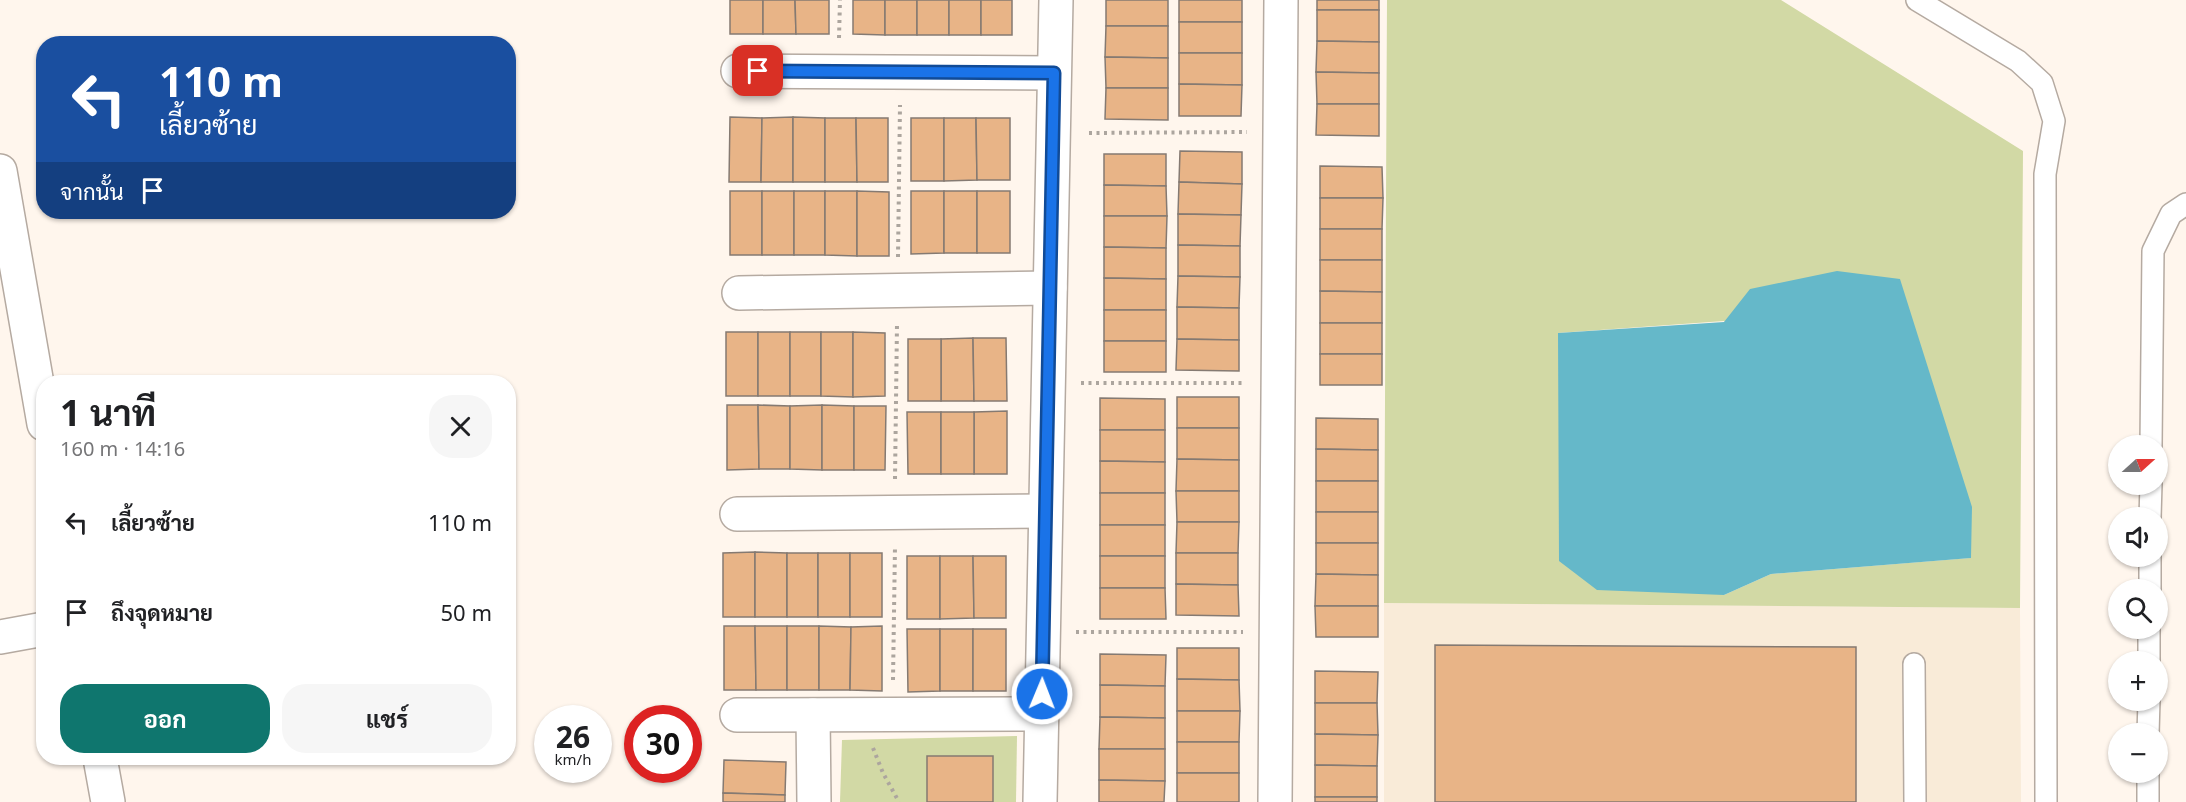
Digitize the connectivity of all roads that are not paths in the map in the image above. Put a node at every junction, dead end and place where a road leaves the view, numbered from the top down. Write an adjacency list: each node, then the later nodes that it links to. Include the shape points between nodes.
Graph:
1 (1056, 0): 5 (street)
2 (1281, 0): 26 (street)
3 (1917, 0): 28 (lane, via 2018,61 2042,83 2054,121 2045,174)
4 (738, 71): 5 (street)
5 (1054, 73): 9 (street)
6 (0, 171): 8 (street)
7 (2186, 204): 12 (lane, via 2171,214 2153,251)
8 (7, 252): 11 (street)
9 (1050, 288): 10 (street); 13 (street)
10 (739, 293)
11 (36, 387)
12 (2151, 435)
13 (1045, 511): 14 (street); 18 (street)
14 (737, 514)
15 (36, 630): 16 (street)
16 (0, 637)
17 (1914, 664): 27 (lane)
18 (1041, 714): 20 (street); 25 (street)
19 (737, 715): 20 (street)
20 (813, 715): 24 (street)
21 (101, 765): 23 (street)
22 (2148, 783): 29 (lane)
23 (108, 802)
24 (814, 802)
25 (1040, 802)
26 (1275, 802)
27 (1915, 802)
28 (2046, 802)
29 (2148, 802)

